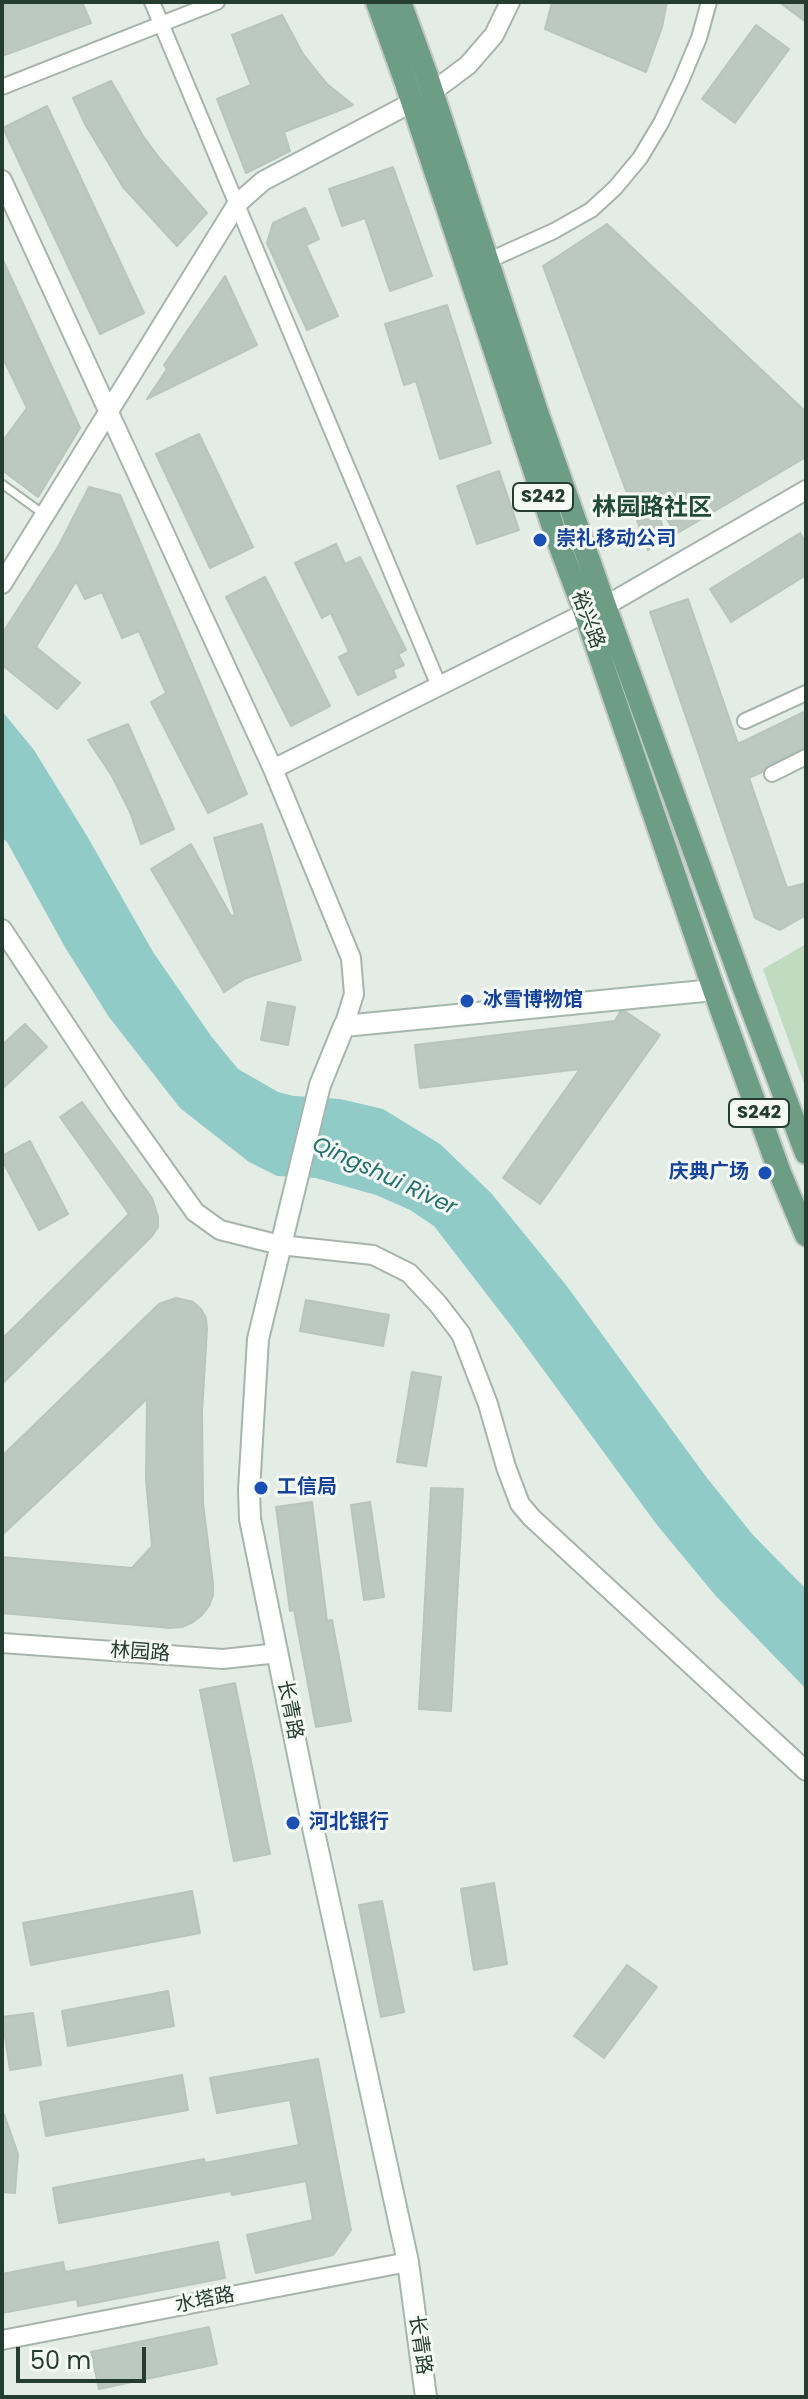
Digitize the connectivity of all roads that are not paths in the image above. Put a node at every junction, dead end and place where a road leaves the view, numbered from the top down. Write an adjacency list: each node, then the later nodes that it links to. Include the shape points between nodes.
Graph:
1 (152, 2): 7 (street)
2 (217, 2): 7 (street)
3 (377, 2): 9 (main road, 裕兴路 / S242)
4 (400, 2): 9 (main road, 裕兴路 / S242)
5 (510, 2): 9 (street, via 494,35 468,65)
6 (709, 2): 12 (street, via 681,81 624,178 591,210)
7 (160, 24): 8 (street); 11 (street)
8 (2, 87)
9 (422, 97): 11 (street, via 263,181); 12 (main road, 裕兴路 / S242)
10 (2, 180): 13 (street)
11 (237, 204): 13 (street); 19 (street)
12 (477, 265): 18 (main road, 裕兴路 / S242)
13 (108, 410): 16 (street); 23 (street)
14 (2, 484): 16 (lane)
15 (806, 490): 18 (street)
16 (44, 515): 17 (street)
17 (2, 584)
18 (595, 610): 19 (street); 26 (main road, 裕兴路 / S242); 27 (main road, 裕兴路 / S242)
19 (439, 686): 23 (street)
20 (806, 693): 21 (street)
21 (745, 721)
22 (806, 757): 24 (street)
23 (273, 769): 28 (street, via 351,958 354,994)
24 (772, 774)
25 (2, 929): 31 (street, via 195,1212 220,1230)
26 (714, 990): 27 (street); 28 (main road); 30 (main road, 裕兴路 / S242)
27 (745, 991): 29 (main road, 裕兴路 / S242)
28 (344, 1026): 31 (main road, 长青路, via 320,1085)
29 (806, 1153)
30 (806, 1235)
31 (280, 1245): 33 (main road, 长青路, via 258,1339 249,1490 250,1519); 34 (street, via 373,1255 409,1273 461,1334 520,1504)
32 (2, 1643): 33 (street, 林园路, via 223,1659)
33 (278, 1653): 35 (main road, 长青路)
34 (806, 1771)
35 (408, 2262): 36 (street, 水塔路); 37 (main road, 长青路)
36 (2, 2340)
37 (426, 2397)

